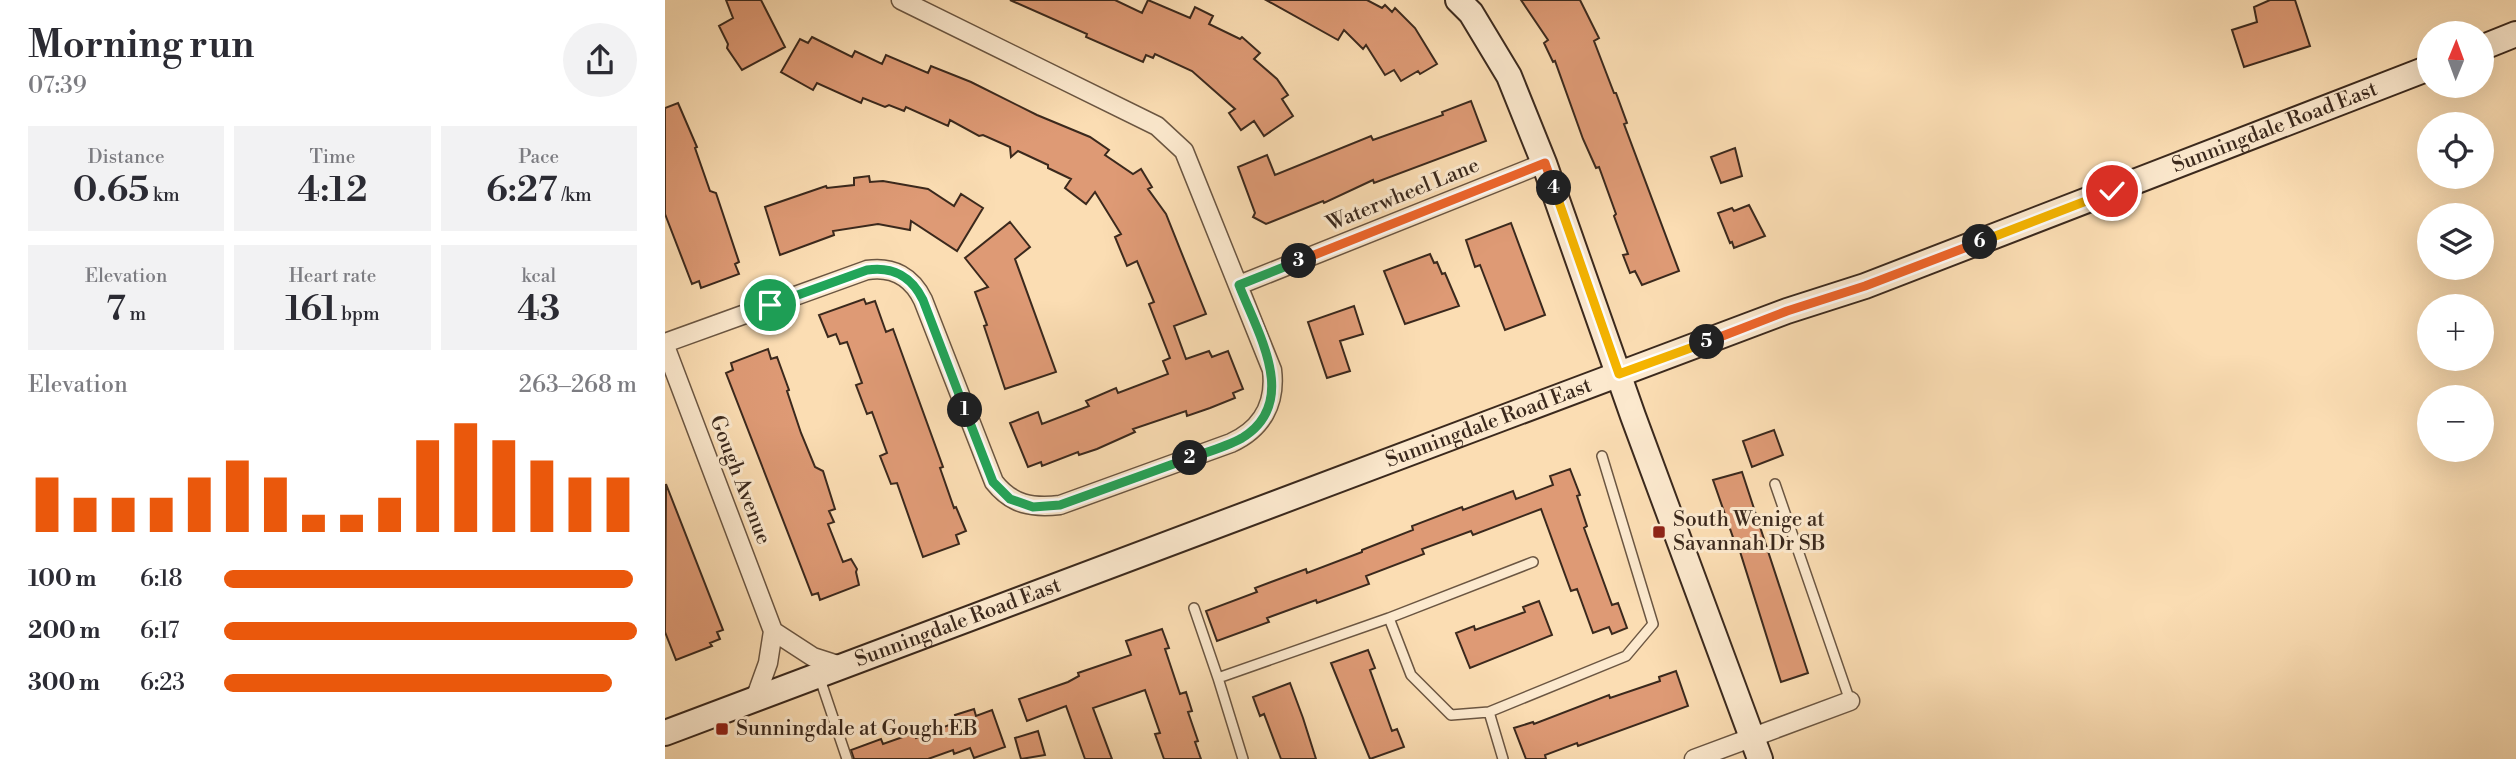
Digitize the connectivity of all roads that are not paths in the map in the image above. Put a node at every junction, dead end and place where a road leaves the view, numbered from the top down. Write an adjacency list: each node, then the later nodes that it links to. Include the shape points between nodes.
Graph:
1 (901, 0): 7 (street, via 1157,126 1184,151)
2 (1458, 0): 6 (main road, via 1471,13 1509,76)
3 (2516, 34): 4 (main road)
4 (2494, 43)
5 (2417, 73): 9 (main road, Sunningdale Road East, via 1865,286)
6 (1545, 163): 7 (street, Waterwheel Lane); 9 (main road)
7 (1239, 285): 8 (street, via 1272,370 1271,400 1256,426 1231,443 1045,507 1010,499 993,482 923,300 911,281 898,273 867,270)
8 (665, 345): 15 (street, Gough Avenue)
9 (1619, 374): 16 (main road, Sunningdale Road East); 22 (main road)
10 (1602, 456): 20 (lane, via 1653,624 1626,656)
11 (1775, 484): 19 (lane)
12 (1532, 562): 14 (lane)
13 (1194, 608): 17 (lane)
14 (1389, 618): 17 (lane); 20 (lane, via 1411,675 1451,715)
15 (773, 631): 16 (street); 18 (street)
16 (830, 670): 18 (main road, Sunningdale Road East); 23 (lane)
17 (1218, 678): 24 (lane)
18 (755, 699): 21 (main road, Sunningdale Road East)
19 (1850, 701): 22 (street)
20 (1489, 712): 25 (lane)
21 (665, 733)
22 (1756, 748): 26 (street)
23 (847, 759)
24 (1243, 759)
25 (1503, 759)
26 (1694, 759)

